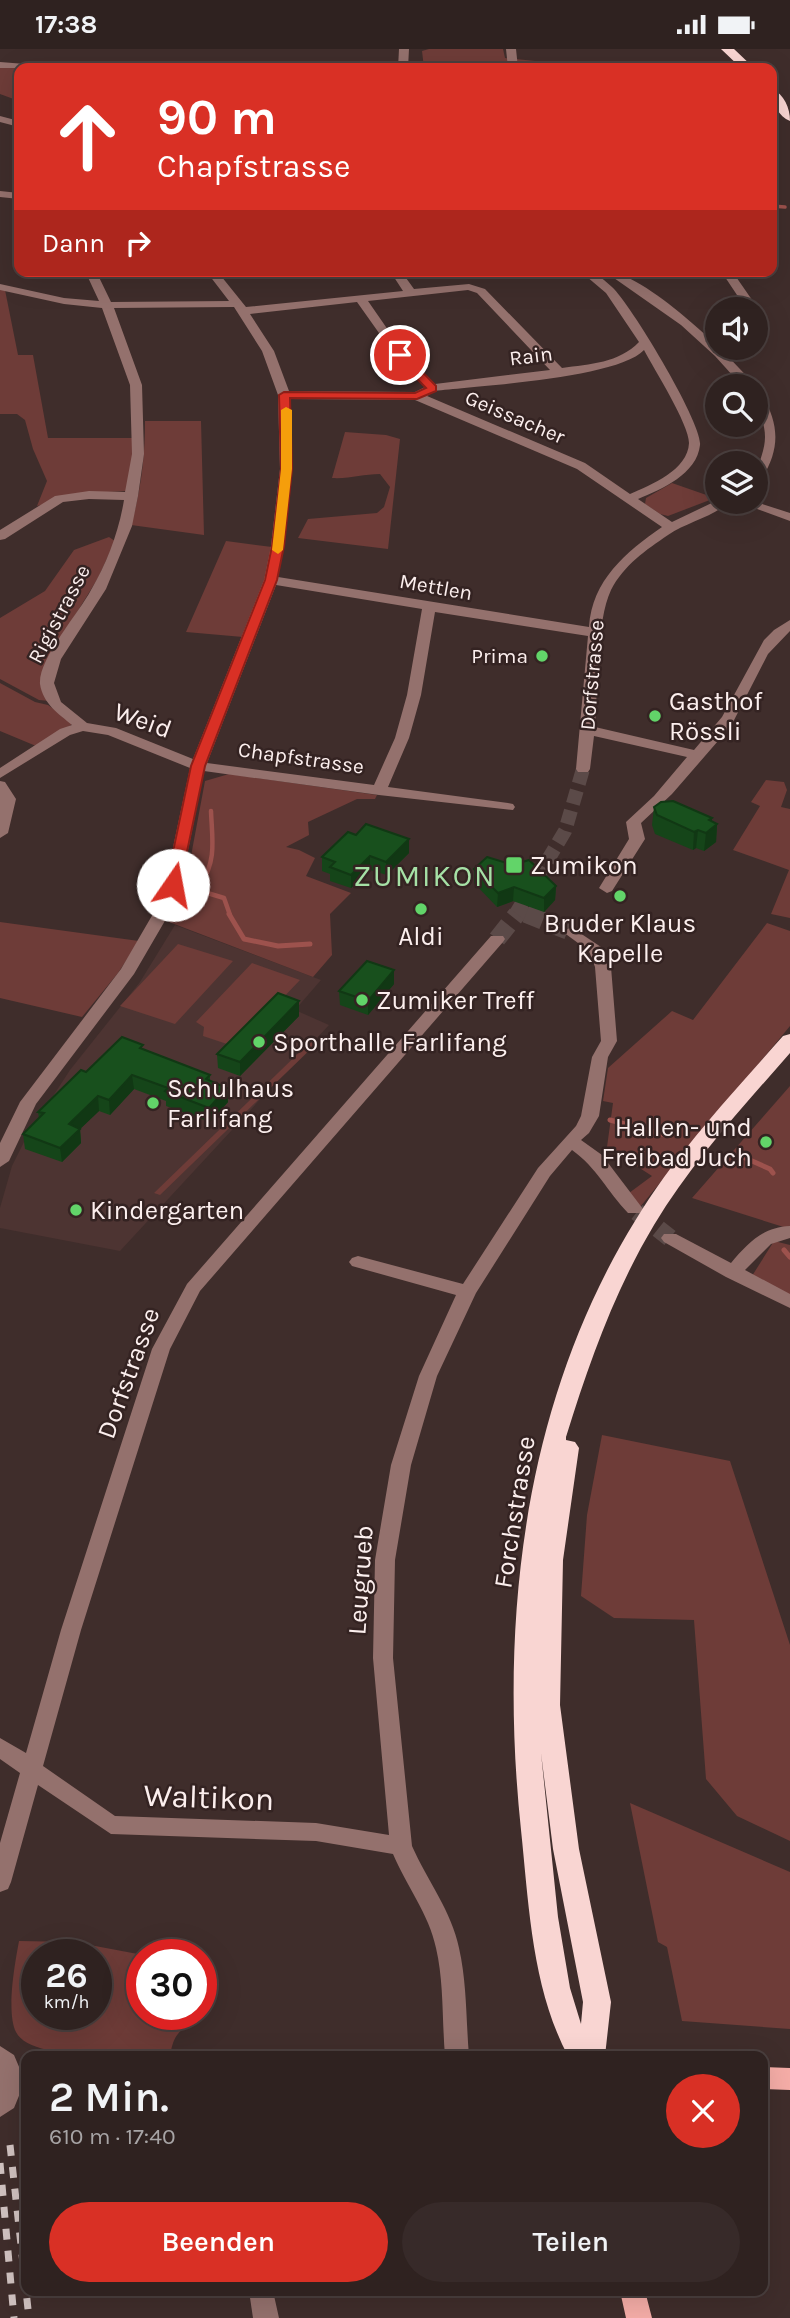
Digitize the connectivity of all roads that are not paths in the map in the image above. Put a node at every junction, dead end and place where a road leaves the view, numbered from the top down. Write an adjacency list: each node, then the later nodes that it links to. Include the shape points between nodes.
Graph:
1 (727, 49): 3 (highway)
2 (734, 49): 4 (highway)
3 (742, 63)
4 (749, 63)
5 (777, 91): 7 (highway)
6 (777, 100): 8 (highway)
7 (790, 107)
8 (790, 117)
9 (93, 277): 19 (street, Rigistrasse)
10 (216, 277): 20 (street, Chapfstrasse)
11 (399, 277): 16 (street)
12 (592, 277): 21 (street, via 610,291)
13 (619, 277): 23 (street, via 667,307)
14 (730, 277): 17 (street)
15 (0, 287): 19 (street)
16 (410, 292): 18 (street); 22 (street, via 457,286 481,291)
17 (744, 297)
18 (361, 300): 20 (street); 24 (street, via 400,355)
19 (107, 305): 20 (street); 29 (street, Rigistrasse, via 136,385 138,454)
20 (240, 307): 25 (street, Chapfstrasse, via 268,351)
21 (645, 342): 22 (street, Rain, via 632,356); 30 (street, via 695,442 686,466 659,486)
22 (559, 372): 24 (street, Rain)
23 (739, 374)
24 (432, 388): 26 (street, Rain)
25 (284, 395): 26 (street, Geissacher); 36 (street, Chapfstrasse, via 286,469)
26 (417, 396): 30 (street, Geissacher, via 581,466)
27 (768, 418): 28 (street, via 772,435)
28 (768, 458)
29 (132, 496): 35 (street, via 60,499); 42 (street, Rigistrasse, via 99,589 54,659 47,683 55,704)
30 (628, 499): 34 (street, Geissacher)
31 (768, 510): 33 (street)
32 (705, 511): 34 (street, Dorfstrasse)
33 (790, 517)
34 (671, 527): 39 (street, Dorfstrasse, via 637,550 613,576 598,606)
35 (0, 537)
36 (271, 580): 37 (street, Mettlen); 45 (street, Chapfstrasse)
37 (429, 607): 39 (street, Mettlen); 49 (street, via 414,695)
38 (790, 624): 40 (street)
39 (595, 632): 43 (street, Dorfstrasse)
40 (769, 639): 41 (street); 44 (street, via 727,721)
41 (790, 646)
42 (83, 727): 45 (street, Weid, via 111,731); 47 (street, Weid, via 65,732)
43 (589, 730): 44 (street); 46 (street, Dorfstrasse)
44 (697, 755): 52 (street, via 667,792 633,822 637,839)
45 (198, 766): 49 (street, Chapfstrasse); 58 (street, via 165,907 128,971 28,1102)
46 (583, 769)
47 (0, 774)
48 (0, 785): 51 (street, via 9,799)
49 (379, 791): 50 (street, Chapfstrasse)
50 (508, 807)
51 (0, 833)
52 (607, 888)
53 (571, 932): 57 (street, Leugrueb, via 596,949 603,967 609,1041 600,1057 590,1116)
54 (497, 939): 67 (street, Dorfstrasse, via 202,1275 182,1307 161,1349)
55 (790, 1039): 71 (highway, Forchstrasse, via 684,1164 633,1241 577,1363 547,1474 536,1536 528,1634 526,1751 552,1959 563,2014)
56 (790, 1055): 72 (highway, Forchstrasse, via 706,1154 645,1245 592,1363 562,1473 549,1581 547,1705 564,1836 597,2002)
57 (570, 1141): 59 (street, via 596,1159); 64 (street, Leugrueb, via 544,1172)
58 (0, 1161)
59 (634, 1209)
60 (790, 1233): 63 (street, via 766,1237)
61 (670, 1238): 63 (street)
62 (358, 1262): 64 (street)
63 (733, 1273): 65 (street)
64 (467, 1291): 68 (street, Leugrueb, via 428,1376 405,1452 385,1560 383,1658)
65 (790, 1302)
66 (0, 1747): 67 (street, Waltikon)
67 (31, 1769): 68 (street, Waltikon, via 111,1825 316,1832); 69 (street, Dorfstrasse)
68 (401, 1846): 70 (street, Leugrueb, via 448,1948)
69 (0, 1882)
70 (457, 2051)
71 (581, 2051)
72 (592, 2051)
73 (0, 2057): 76 (street, via 10,2066)
74 (768, 2078): 75 (main road)
75 (790, 2079)
76 (13, 2093)
77 (262, 2296): 79 (street)
78 (634, 2296): 80 (main road)
79 (266, 2318)
80 (639, 2318)

